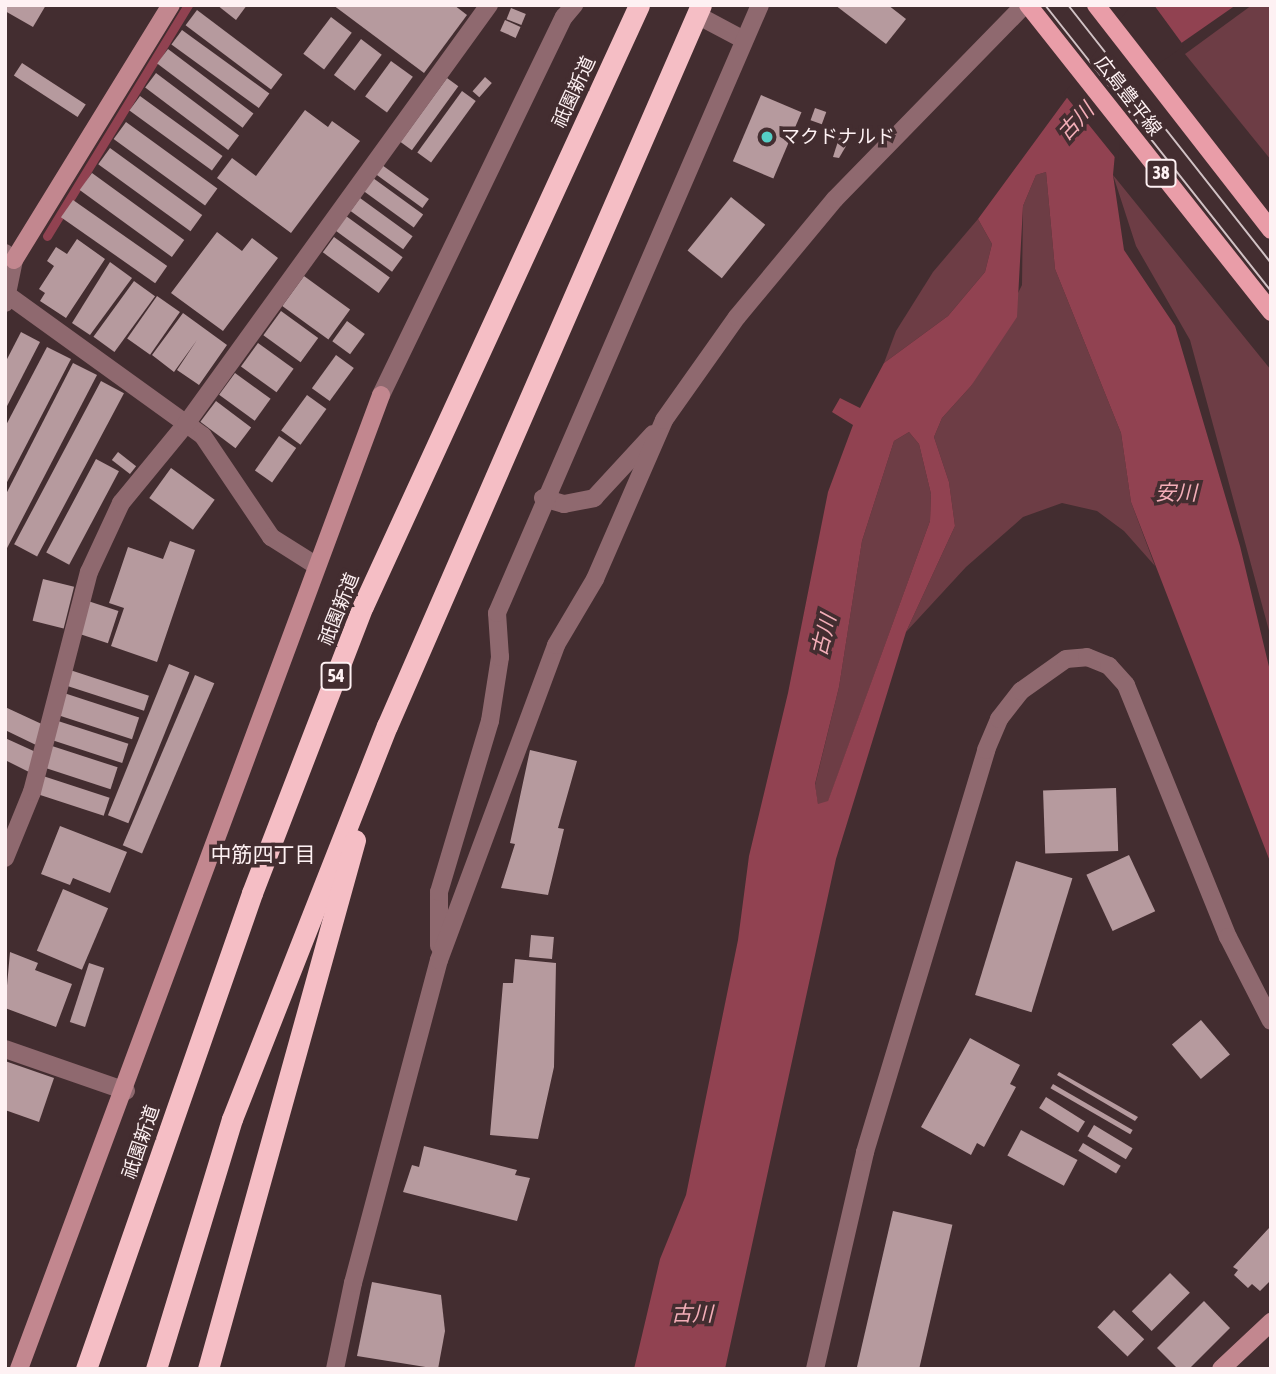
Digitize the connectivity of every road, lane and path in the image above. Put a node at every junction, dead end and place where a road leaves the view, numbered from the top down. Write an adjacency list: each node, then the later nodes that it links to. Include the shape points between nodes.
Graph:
1 (171, 5): 11 (street)
2 (489, 5): 14 (street)
3 (574, 5): 17 (street, via 564,17 381,395)
4 (639, 5): 26 (highway, 祇園新道 / 54, via 363,606 252,893)
5 (760, 5): 9 (street)
6 (1026, 5): 13 (main road, 広島豊平線 / 38); 15 (street, via 835,199 737,317)
7 (1096, 5): 10 (main road, 広島豊平線)
8 (699, 10): 9 (street); 18 (highway)
9 (744, 40): 16 (street)
10 (1271, 230)
11 (10, 256): 12 (street)
12 (7, 300): 14 (street)
13 (1271, 312)
14 (186, 424): 17 (street, via 203,436 271,537); 19 (street, via 121,503 89,572 32,792)
15 (662, 424): 16 (street, via 594,498 564,504); 20 (street, via 595,579 556,645)
16 (543, 498): 20 (street, via 497,613 500,657 489,721 439,892)
17 (317, 566): 23 (street)
18 (387, 726): 27 (highway, via 232,1119); 28 (highway)
19 (5, 858)
20 (439, 960): 29 (street, via 353,1283)
21 (1271, 1021): 30 (street, via 1227,937 1126,685 1110,666 1087,657 1066,659 1021,691 999,719 986,750 865,1152)
22 (5, 1048): 23 (street)
23 (126, 1091): 25 (street)
24 (1271, 1322): 31 (street)
25 (19, 1369)
26 (86, 1369)
27 (156, 1369)
28 (208, 1369)
29 (335, 1369)
30 (815, 1369)
31 (1221, 1369)

